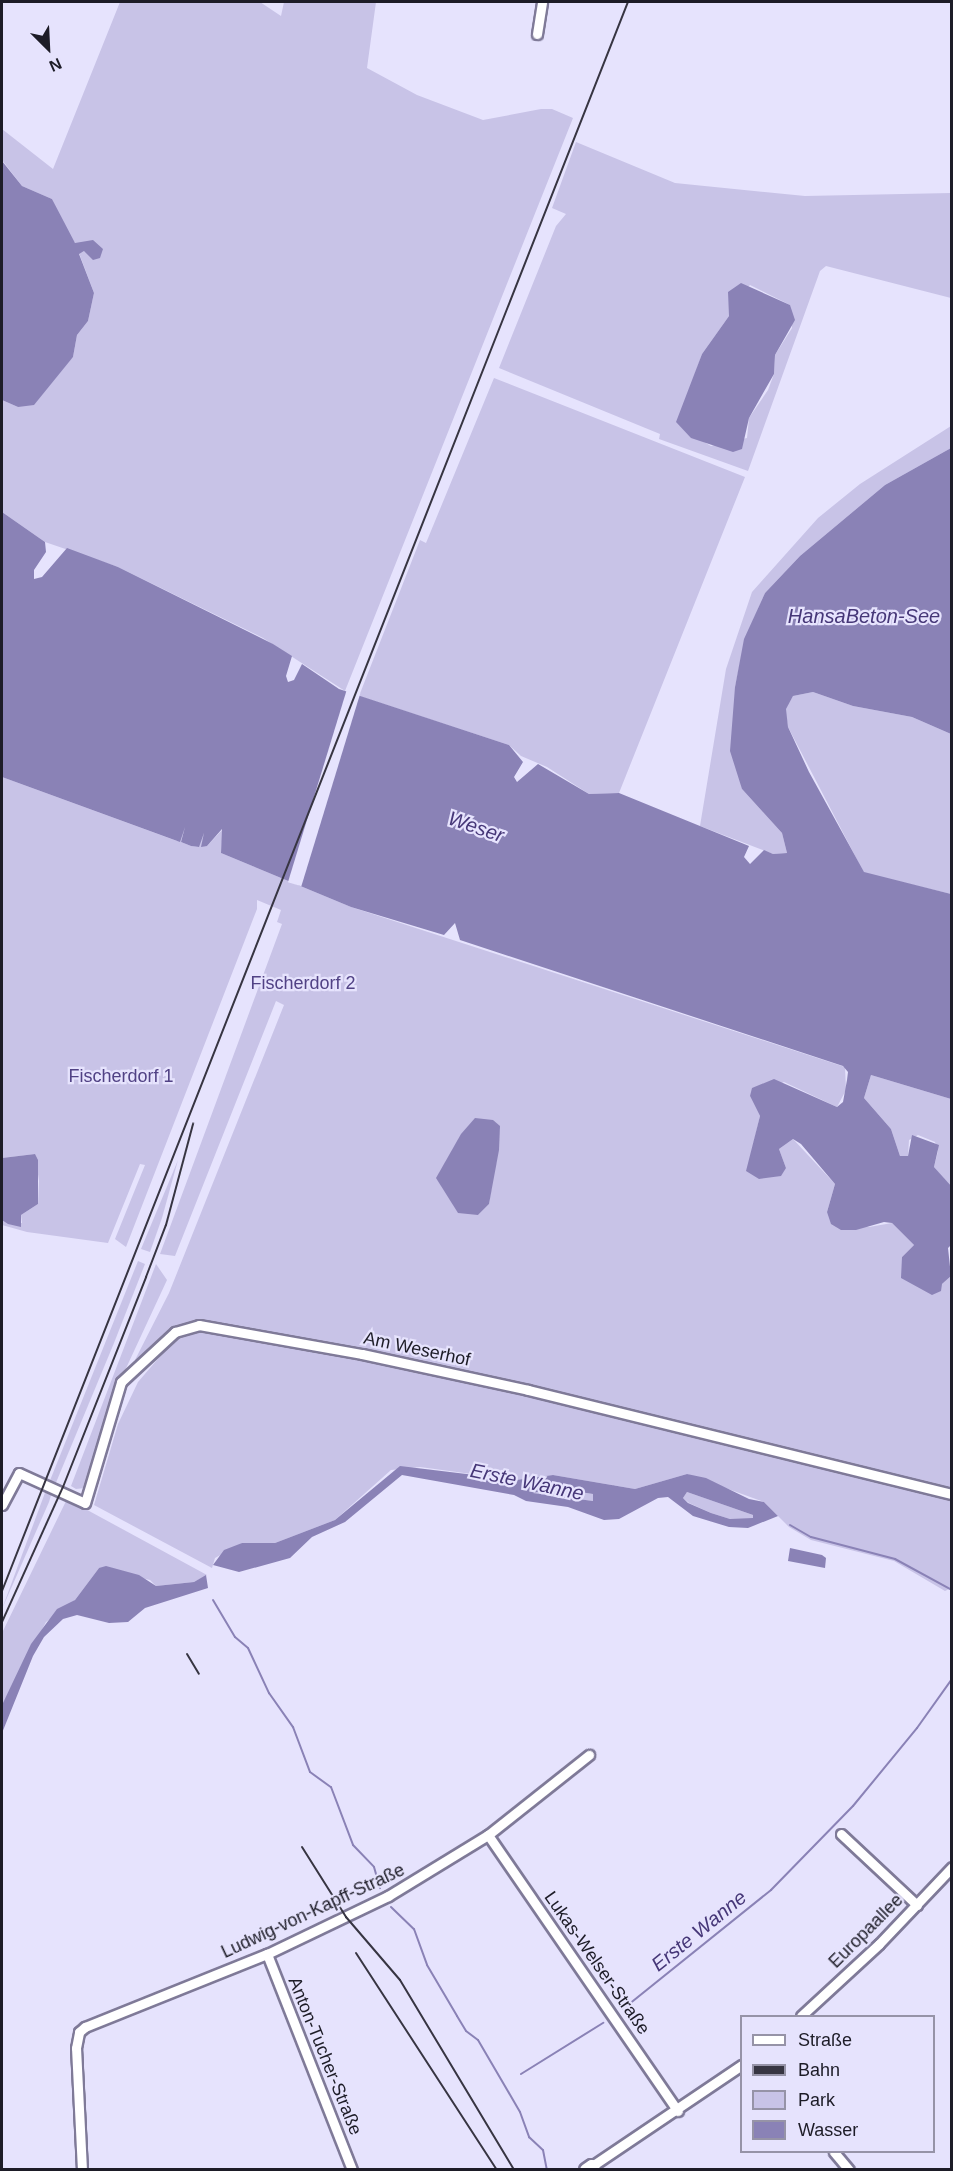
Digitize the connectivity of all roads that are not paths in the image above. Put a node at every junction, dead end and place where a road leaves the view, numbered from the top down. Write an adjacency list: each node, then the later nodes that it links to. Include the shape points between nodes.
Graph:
1 (542, 2): 2 (street)
2 (537, 34)
3 (951, 1494): 4 (street, Am Weserhof, via 517,1388 199,1325 175,1332 121,1382 85,1503 19,1473)
4 (2, 1505)
5 (589, 1755): 7 (street, Ludwig-von-Kapff-Straße)
6 (841, 1834): 9 (street)
7 (488, 1835): 10 (street, Ludwig-von-Kapff-Straße, via 388,1896); 13 (street, Lukas-Welser-Straße)
8 (951, 1867): 9 (street, Europaallee)
9 (917, 1905): 11 (street, Europaallee)
10 (267, 1954): 16 (street, Ludwig-von-Kapff-Straße, via 91,2023 79,2032 76,2048); 17 (street, Anton-Tucher-Straße)
11 (802, 2015)
12 (740, 2066): 13 (street)
13 (678, 2111): 15 (street)
14 (836, 2153): 18 (street)
15 (590, 2168)
16 (82, 2169)
17 (352, 2169)
18 (849, 2169)

